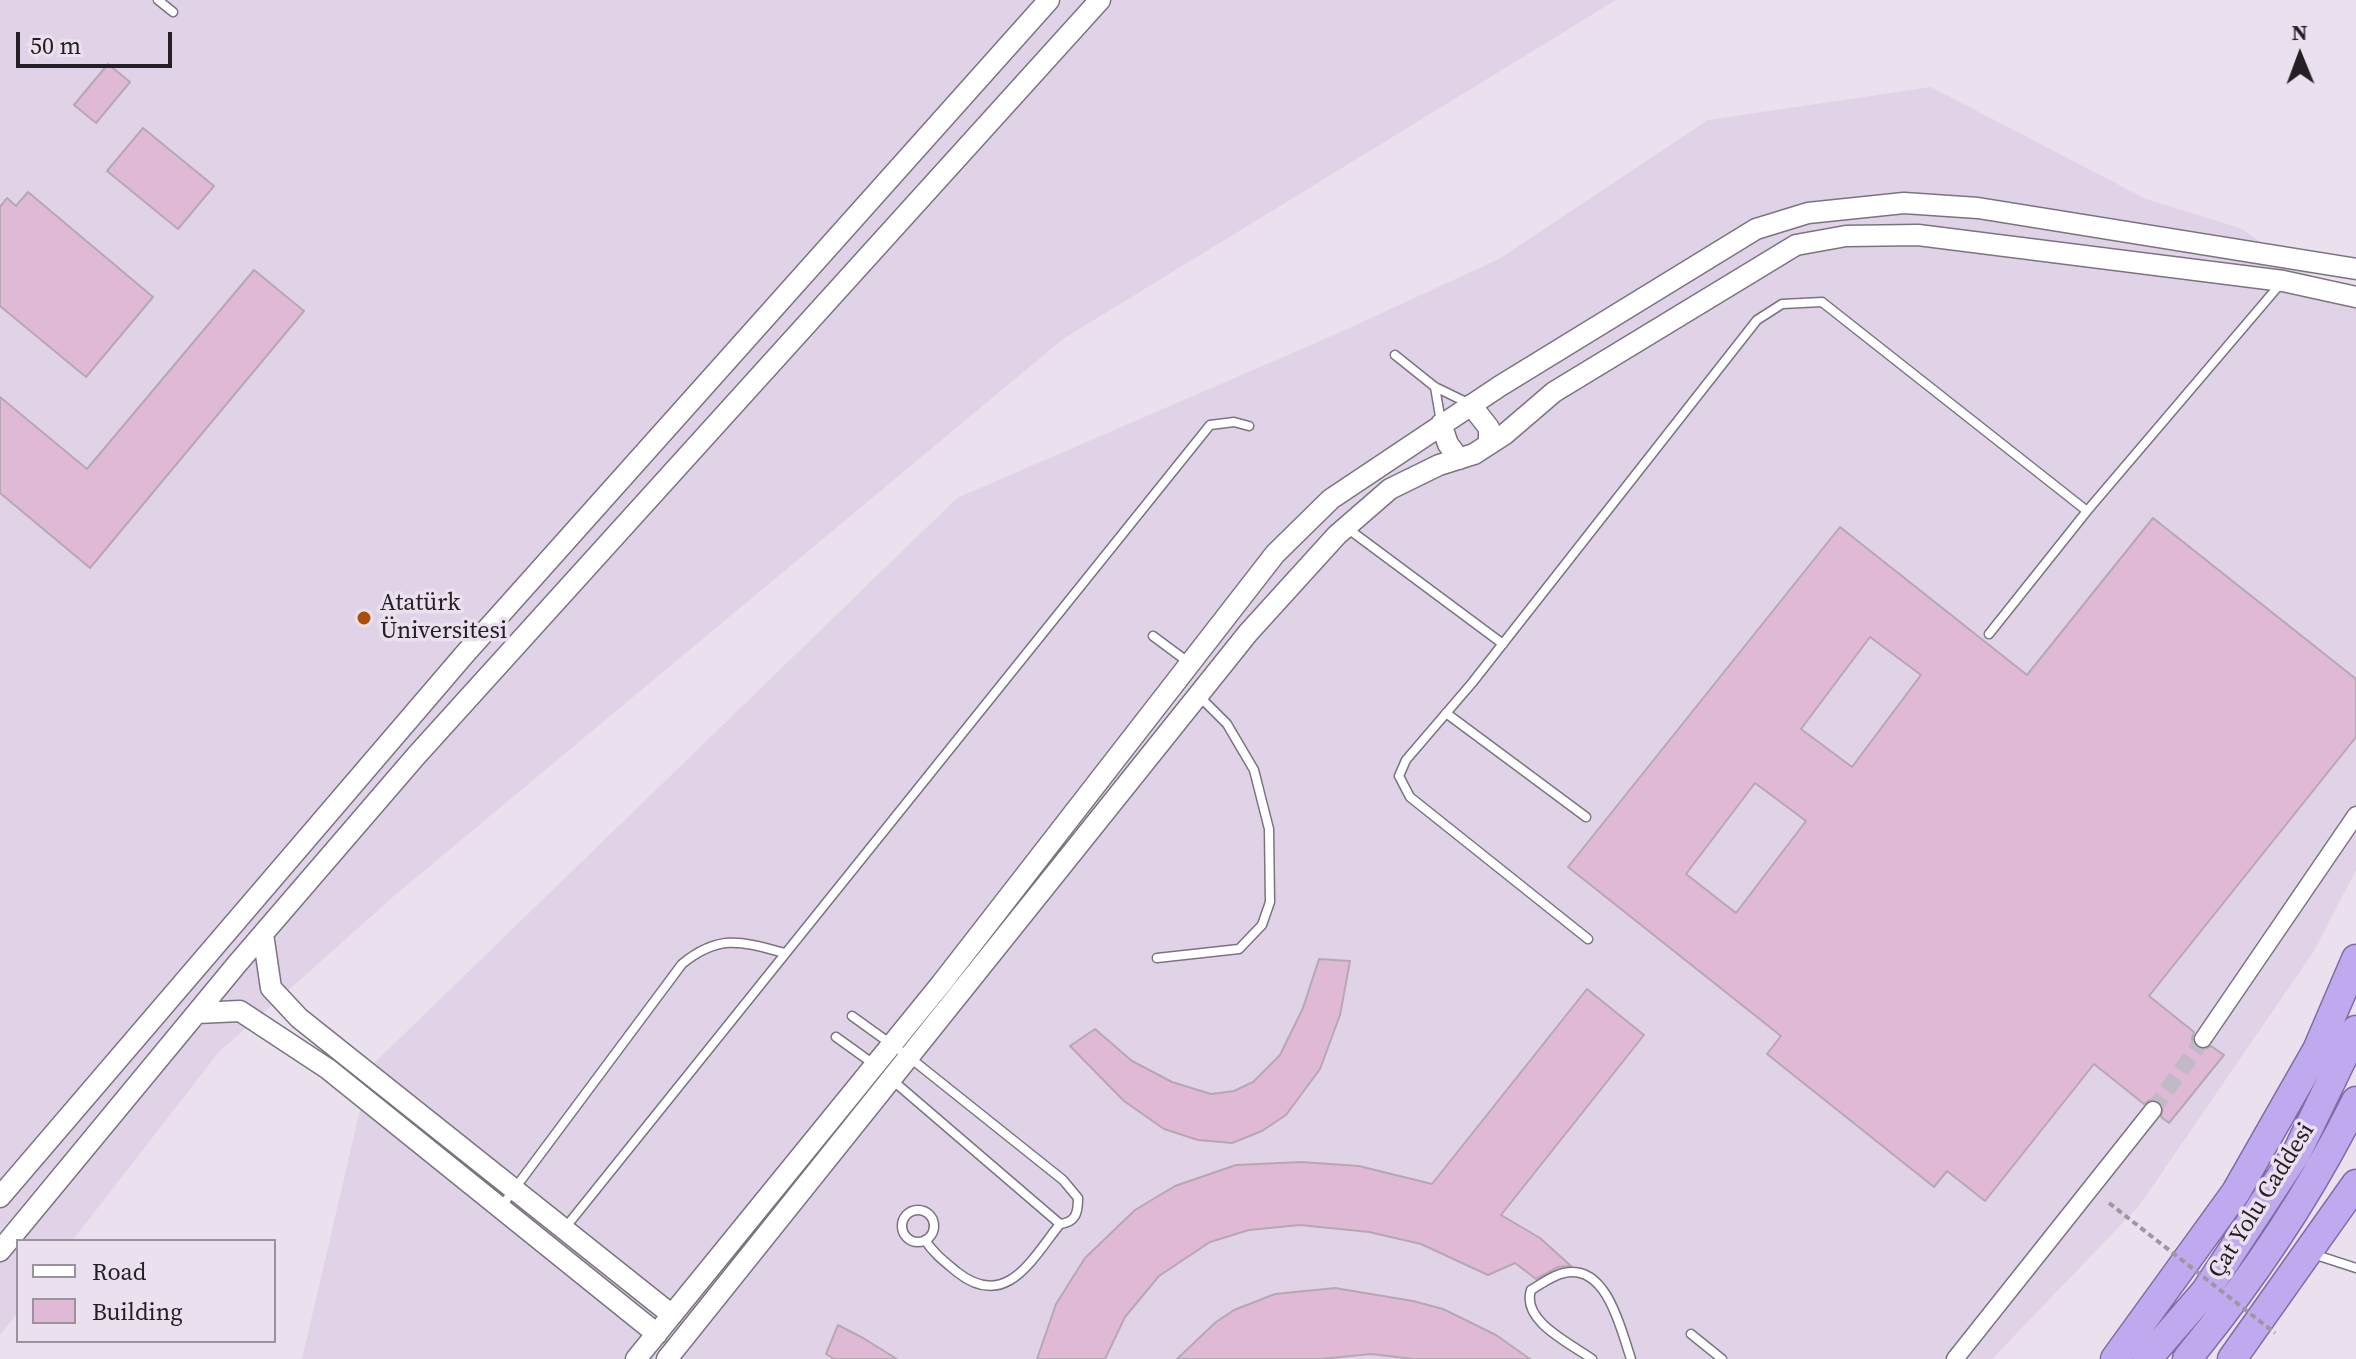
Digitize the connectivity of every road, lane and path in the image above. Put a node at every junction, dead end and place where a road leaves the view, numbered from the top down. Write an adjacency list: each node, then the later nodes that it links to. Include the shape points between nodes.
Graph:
1 (158, 0): 4 (lane)
2 (1049, 0): 43 (street, via 474,643)
3 (1100, 0): 25 (street, via 416,756)
4 (173, 12)
5 (2356, 269): 10 (street, via 1978,208 1904,203 1808,213 1756,229)
6 (2283, 281): 7 (street); 13 (street, via 1918,235 1846,236 1796,245 1554,392); 15 (lane)
7 (2356, 297)
8 (1395, 355): 9 (lane)
9 (1435, 387): 10 (lane); 11 (lane)
10 (1471, 405): 11 (street); 13 (street, via 1489,428)
11 (1441, 424): 14 (street); 20 (street, via 1331,499 1275,554)
12 (1249, 426): 27 (lane, via 1210,425)
13 (1489, 444): 14 (street)
14 (1459, 459): 16 (street, via 1390,489)
15 (2087, 511): 17 (lane); 19 (lane, via 1822,302 1782,304 1757,320)
16 (1346, 527): 19 (lane); 21 (street)
17 (1989, 634)
18 (1153, 636): 20 (lane)
19 (1503, 644): 22 (lane)
20 (1189, 663): 35 (street)
21 (1198, 695): 28 (lane, via 1227,724 1254,770 1269,829 1270,902 1262,925 1239,949); 36 (street)
22 (1446, 713): 24 (lane); 26 (lane, via 1399,776 1410,797)
23 (2356, 815): 34 (street)
24 (1586, 817)
25 (263, 934): 30 (street); 42 (street, via 271,988 299,1018)
26 (1588, 939)
27 (784, 953): 42 (lane, via 744,942 719,942 701,948 682,964); 47 (lane)
28 (1157, 958)
29 (2356, 959): 62 (highway, via 2317,1050 2236,1192)
30 (197, 1013): 45 (street, via 240,1011 328,1069); 49 (street)
31 (852, 1016): 35 (lane)
32 (2356, 1030): 63 (highway, Çat Yolu Caddesi, via 2297,1152 2205,1292)
33 (836, 1037): 37 (lane)
34 (2203, 1039)
35 (891, 1045): 36 (lane); 37 (street)
36 (909, 1057): 38 (street); 46 (lane, via 1063,1180 1078,1198 1078,1213)
37 (875, 1065): 38 (lane); 52 (street)
38 (891, 1079): 46 (lane); 57 (street)
39 (2356, 1101): 64 (highway, Çat Yolu Caddesi, via 2335,1144 2234,1299)
40 (2153, 1110): 61 (street)
41 (2356, 1184): 50 (highway)
42 (513, 1188): 45 (lane); 47 (street)
43 (0, 1197)
44 (2109, 1203): 53 (path, bridge)
45 (500, 1208): 54 (street)
46 (1060, 1224): 48 (lane, via 1017,1277 994,1286 965,1278)
47 (564, 1229): 52 (street)
48 (925, 1240): 48 (lane, via 933,1232 933,1221 921,1210 910,1211 902,1220 902,1231 914,1242)
49 (0, 1251)
50 (2308, 1253): 51 (lane); 65 (highway)
51 (2356, 1268)
52 (672, 1315): 54 (street)
53 (2275, 1333)
54 (657, 1334): 56 (street)
55 (1691, 1334): 60 (lane)
56 (636, 1359)
57 (667, 1359)
58 (1592, 1359): 59 (lane, via 1531,1314 1531,1290 1561,1273 1592,1279 1603,1290)
59 (1631, 1359)
60 (1722, 1359)
61 (1955, 1359)
62 (2115, 1359)
63 (2147, 1359)
64 (2187, 1359)
65 (2232, 1359)

